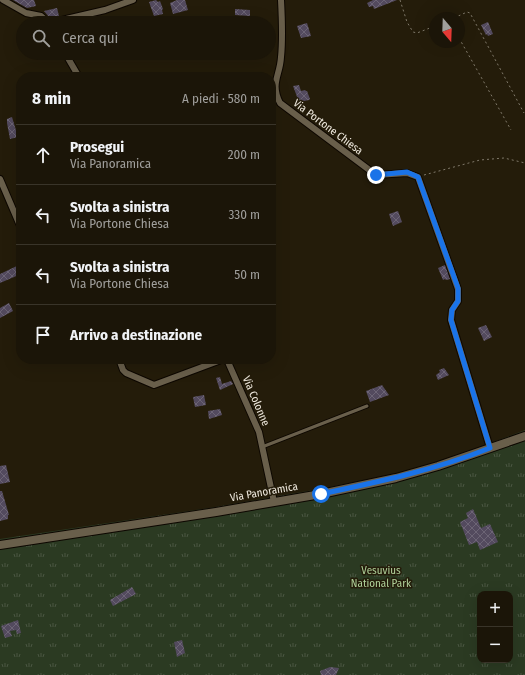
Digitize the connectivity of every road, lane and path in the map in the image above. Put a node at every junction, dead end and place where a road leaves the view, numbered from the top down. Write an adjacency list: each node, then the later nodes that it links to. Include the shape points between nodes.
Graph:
1 (5, 0): 6 (street, via 26,13)
2 (133, 0): 7 (street)
3 (281, 0): 12 (street, Via Portone Chiesa, via 281,59)
4 (400, 0): 8 (path, via 406,22 413,32)
5 (465, 13): 14 (path, via 470,13)
6 (41, 16)
7 (79, 16)
8 (429, 28)
9 (465, 48): 15 (path)
10 (69, 60): 11 (street)
11 (76, 72)
12 (276, 81)
13 (276, 95): 17 (street, Via Portone Chiesa, via 280,103 376,175 407,172)
14 (524, 114)
15 (511, 130)
16 (525, 163): 17 (path, via 504,158 480,160)
17 (418, 177): 26 (street, via 458,288 458,301 452,310 451,320)
18 (0, 179): 19 (street)
19 (16, 216)
20 (121, 364): 21 (street, Via Colonne, via 126,373 154,385)
21 (210, 364)
22 (229, 364): 25 (street, Via Colonne, via 259,432)
23 (367, 406): 25 (lane)
24 (525, 436): 26 (street, Via Panoramica)
25 (262, 447): 27 (street, Via Colonne)
26 (490, 448): 27 (street, Via Panoramica, via 396,478)
27 (274, 502): 28 (street, Via Panoramica)
28 (0, 545)

